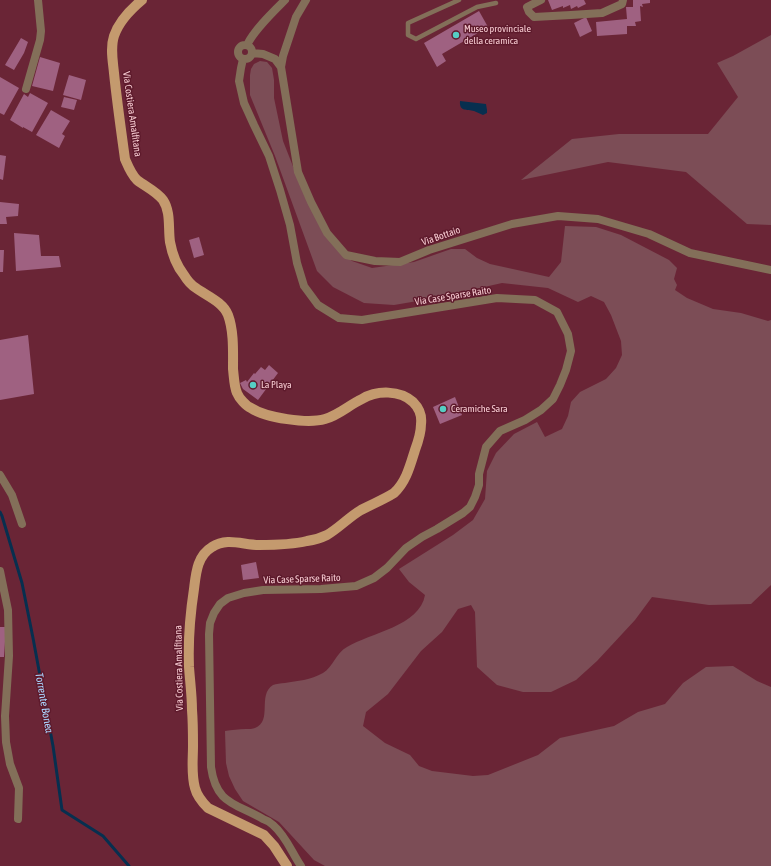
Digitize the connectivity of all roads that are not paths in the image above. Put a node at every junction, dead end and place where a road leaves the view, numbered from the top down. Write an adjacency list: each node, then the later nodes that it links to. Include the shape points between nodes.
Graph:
1 (38, 0): 13 (street, via 40,40)
2 (142, 0): 19 (main road, Via Costiera Amalfitana, via 124,18 113,38 112,58 125,159 128,168 137,179 163,200 167,208 174,258 183,274 195,287 226,311 231,329 237,394 251,408 269,415 316,421 333,416 363,398 393,393 409,398 418,407 421,416 420,433 408,473 394,493 317,539 276,545 228,542 207,550 198,566 189,633 192,777 195,788 201,802 208,808 264,835)
3 (285, 0): 9 (street, Via Case Sparse Raito, via 256,30)
4 (306, 0): 12 (street, via 296,17)
5 (459, 0): 8 (lane, via 408,24 408,35 416,39 477,8)
6 (541, 0): 7 (street, via 527,7 534,17 602,13 622,4)
7 (623, 0)
8 (496, 3)
9 (247, 45): 10 (street, via 252,49); 11 (street, Via Case Sparse Raito, via 238,49 239,56)
10 (252, 53): 11 (street, via 248,59); 12 (street, via 275,59)
11 (243, 59): 20 (street, Via Case Sparse Raito, via 239,81 244,102 269,156 278,183 290,225 296,263 304,286 318,305 339,318 362,320 497,298 535,300 557,312 568,334 570,352 566,370 553,399 525,420 500,431 486,447 475,497 463,513 416,540 374,578 356,586 245,593 228,598 214,613 209,634 210,767 215,784 226,800 273,824)
12 (281, 67): 14 (street, Via Bottaio, via 298,172 327,233 346,255 400,262 429,250 512,224 558,216 598,219 650,234 690,253)
13 (26, 89)
14 (771, 270)
15 (0, 475): 16 (street, via 12,495)
16 (22, 524)
17 (0, 571): 18 (street, via 8,610 6,742 10,764 19,788)
18 (18, 819)
19 (287, 866)
20 (302, 866)

